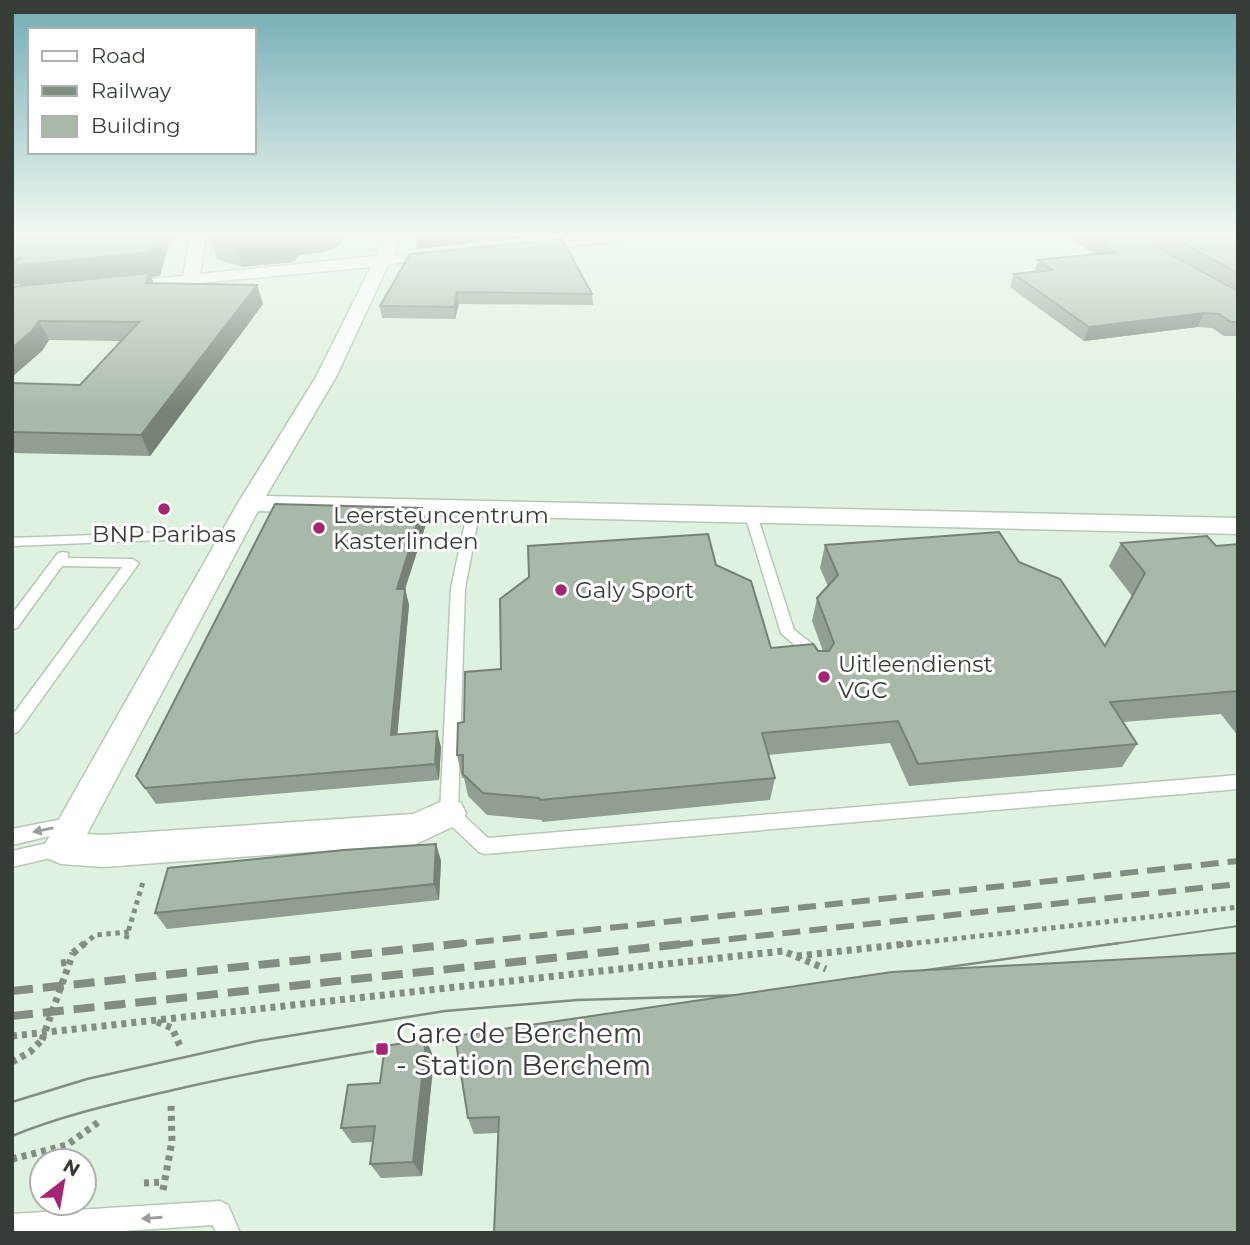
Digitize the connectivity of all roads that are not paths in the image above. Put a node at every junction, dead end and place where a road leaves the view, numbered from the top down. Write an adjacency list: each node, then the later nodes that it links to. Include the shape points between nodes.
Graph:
1 (367, 293): 2 (street, via 326,377)
2 (250, 503): 3 (street); 6 (street)
3 (474, 509): 4 (street); 14 (lane, via 458,588)
4 (751, 515): 5 (street); 11 (lane, via 788,633 810,650)
5 (1238, 526)
6 (232, 534): 7 (lane); 15 (street)
7 (74, 541): 8 (lane); 9 (lane)
8 (12, 542)
9 (59, 562): 10 (lane); 12 (lane, via 132,563)
10 (12, 625)
11 (818, 667)
12 (12, 728)
13 (1238, 782): 14 (lane, via 485,846)
14 (449, 813): 15 (street, via 416,829 103,851)
15 (68, 836): 16 (lane, one-way to 16); 17 (lane)
16 (12, 837)
17 (12, 859)
18 (12, 1226): 19 (lane, one-way to 18, via 220,1213)
19 (228, 1233)

